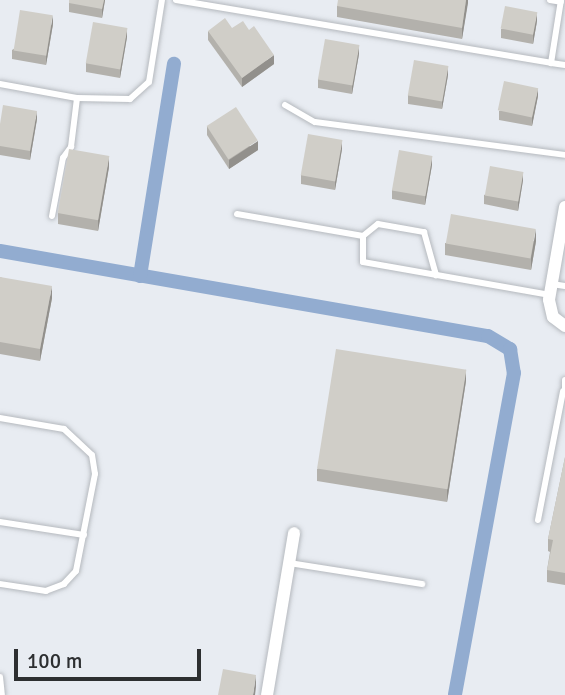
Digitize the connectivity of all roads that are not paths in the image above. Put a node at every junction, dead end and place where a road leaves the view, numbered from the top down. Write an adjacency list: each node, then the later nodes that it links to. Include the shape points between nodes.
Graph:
1 (162, 0): 8 (lane, via 145,90 113,102)
2 (176, 0): 5 (lane)
3 (550, 0): 4 (lane)
4 (561, 1): 5 (lane)
5 (551, 63): 6 (lane)
6 (565, 65)
7 (0, 84): 8 (lane)
8 (77, 98): 13 (lane, via 71,147 63,158)
9 (285, 105): 10 (lane, via 315,122 538,155)
10 (565, 155)
11 (565, 207): 16 (street)
12 (237, 214): 14 (lane)
13 (52, 216)
14 (363, 236): 15 (lane, via 363,262); 15 (lane, via 378,224 424,232)
15 (436, 275): 16 (lane)
16 (556, 288): 17 (street, via 553,317)
17 (565, 326)
18 (565, 380): 19 (lane)
19 (564, 391): 21 (lane)
20 (0, 418): 24 (lane, via 64,429 92,455 95,474)
21 (538, 520)
22 (0, 522): 24 (lane)
23 (294, 533): 25 (street)
24 (84, 535): 26 (lane, via 76,571 64,584 47,591)
25 (289, 563): 27 (lane); 30 (street)
26 (0, 584)
27 (422, 584)
28 (0, 677): 29 (lane)
29 (2, 695)
30 (267, 695)

